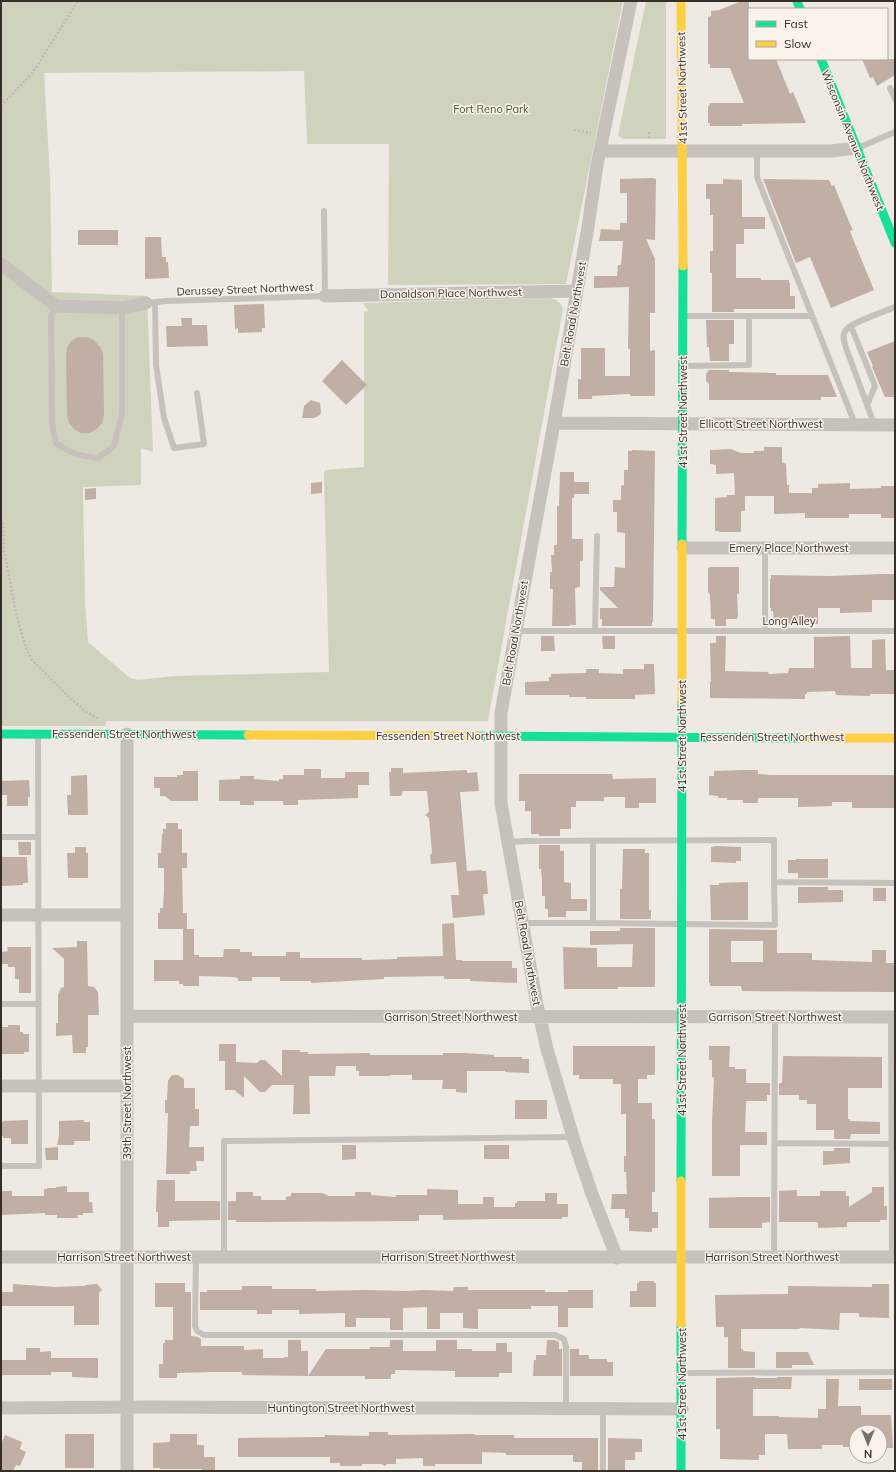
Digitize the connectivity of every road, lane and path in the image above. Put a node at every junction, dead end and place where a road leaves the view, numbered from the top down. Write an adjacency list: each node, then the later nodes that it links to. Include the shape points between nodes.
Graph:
1 (78, 1): 7 (path, via 33,72)
2 (631, 1): 10 (street, Belt Road Northwest)
3 (681, 1): 13 (street, 41st Street Northwest)
4 (821, 60): 11 (street, Wisconsin Avenue Northwest)
5 (890, 88): 6 (lane)
6 (895, 99)
7 (1, 106)
8 (574, 130): 10 (path)
9 (895, 132): 11 (lane)
10 (603, 136): 12 (street, Belt Road Northwest)
11 (857, 148): 14 (street); 16 (street, Wisconsin Avenue Northwest, via 889,220)
12 (600, 151): 13 (street); 18 (street, Belt Road Northwest)
13 (683, 151): 14 (street); 24 (street, 41st Street Northwest)
14 (757, 152): 26 (lane, via 757,177)
15 (324, 211): 19 (lane)
16 (895, 243)
17 (1, 264): 21 (street)
18 (577, 291): 19 (street, Donaldson Place Northwest); 31 (street, Belt Road Northwest)
19 (325, 296): 20 (lane, Derussey Street Northwest)
20 (151, 303): 23 (street); 29 (lane, via 164,418 174,448 204,444)
21 (56, 306): 23 (street); 23 (lane, via 51,316 52,423 56,443 67,451 98,458 114,446 122,414)
22 (895, 307): 27 (lane)
23 (122, 308)
24 (683, 316): 25 (lane); 28 (street, 41st Street Northwest)
25 (749, 316): 26 (lane); 28 (lane, via 749,365)
26 (812, 316): 33 (lane)
27 (851, 326): 30 (lane, via 875,386); 30 (lane, via 843,335 845,345)
28 (683, 366): 32 (street, 41st Street Northwest)
29 (197, 393)
30 (867, 405): 34 (lane)
31 (554, 423): 32 (street, Ellicott Street Northwest); 41 (street, Belt Road Northwest)
32 (683, 423): 33 (street, Ellicott Street Northwest); 38 (street, 41st Street Northwest)
33 (855, 424): 34 (street, Ellicott Street Northwest)
34 (874, 424): 35 (street, Ellicott Street Northwest)
35 (895, 425)
36 (1, 519): 46 (path, via 16,613 32,660 85,711)
37 (597, 536): 42 (lane)
38 (683, 548): 39 (street, Emery Place Northwest); 45 (street, 41st Street Northwest)
39 (765, 548): 40 (street, Emery Place Northwest); 43 (lane)
40 (895, 548)
41 (516, 631): 42 (lane, Long Alley); 50 (street, Belt Road Northwest, via 500,713)
42 (595, 631): 45 (lane, Long Alley)
43 (765, 631): 44 (lane, Long Alley); 45 (lane, Long Alley)
44 (895, 631)
45 (683, 632): 51 (street, 41st Street Northwest)
46 (102, 720)
47 (1, 734): 48 (street, Fessenden Street Northwest)
48 (38, 734): 49 (street, Fessenden Street Northwest); 54 (lane)
49 (127, 734): 50 (street, Fessenden Street Northwest); 62 (street, 39th Street Northwest)
50 (500, 736): 51 (street, Fessenden Street Northwest); 56 (street, Belt Road Northwest, via 501,804)
51 (682, 737): 52 (street, Fessenden Street Northwest); 55 (street, 41st Street Northwest)
52 (895, 738)
53 (1, 837): 54 (lane)
54 (38, 837): 61 (lane)
55 (682, 841): 57 (lane); 58 (lane, via 774,840); 65 (street, 41st Street Northwest)
56 (508, 842): 57 (lane); 63 (street, Belt Road Northwest)
57 (593, 842): 64 (lane)
58 (774, 882): 59 (lane); 65 (lane, via 774,924)
59 (895, 883)
60 (1, 915): 61 (street)
61 (39, 915): 62 (street); 67 (lane)
62 (127, 915): 68 (street, 39th Street Northwest)
63 (522, 923): 64 (lane); 69 (street, Belt Road Northwest)
64 (593, 923): 65 (lane)
65 (682, 924): 70 (street, 41st Street Northwest)
66 (1, 1004): 67 (lane)
67 (39, 1004): 74 (lane)
68 (127, 1016): 69 (street, Garrison Street Northwest); 75 (street, 39th Street Northwest)
69 (540, 1017): 70 (street, Garrison Street Northwest); 76 (street, Belt Road Northwest)
70 (682, 1017): 71 (street, Garrison Street Northwest); 84 (street, 41st Street Northwest)
71 (775, 1017): 72 (street, Garrison Street Northwest); 77 (lane)
72 (893, 1017): 78 (lane)
73 (1, 1086): 74 (street)
74 (39, 1086): 75 (street); 79 (lane, via 39,1166)
75 (127, 1086): 81 (street, 39th Street Northwest)
76 (573, 1137): 83 (lane, via 224,1141); 87 (street, Belt Road Northwest)
77 (775, 1143): 78 (lane); 85 (lane)
78 (892, 1144): 86 (lane)
79 (1, 1166)
80 (1, 1257): 81 (street, Harrison Street Northwest)
81 (127, 1257): 82 (street, Harrison Street Northwest); 90 (street, 39th Street Northwest)
82 (196, 1257): 83 (street, Harrison Street Northwest); 92 (lane, via 195,1326 197,1331 204,1335 556,1335 564,1339 566,1347)
83 (224, 1257): 87 (street, Harrison Street Northwest)
84 (682, 1257): 85 (street, Harrison Street Northwest); 87 (street, Harrison Street Northwest); 89 (street, 41st Street Northwest)
85 (774, 1257): 86 (street, Harrison Street Northwest)
86 (894, 1257)
87 (617, 1258)
88 (895, 1372): 89 (lane)
89 (682, 1373): 94 (street, 41st Street Northwest)
90 (126, 1407): 91 (street, Huntington Street Northwest); 92 (street, Huntington Street Northwest); 95 (street, 39th Street Northwest)
91 (1, 1408)
92 (566, 1409): 93 (street, Huntington Street Northwest)
93 (603, 1409): 94 (street, Huntington Street Northwest); 96 (lane)
94 (682, 1409): 97 (street, 41st Street Northwest)
95 (127, 1471)
96 (603, 1471)
97 (682, 1471)

